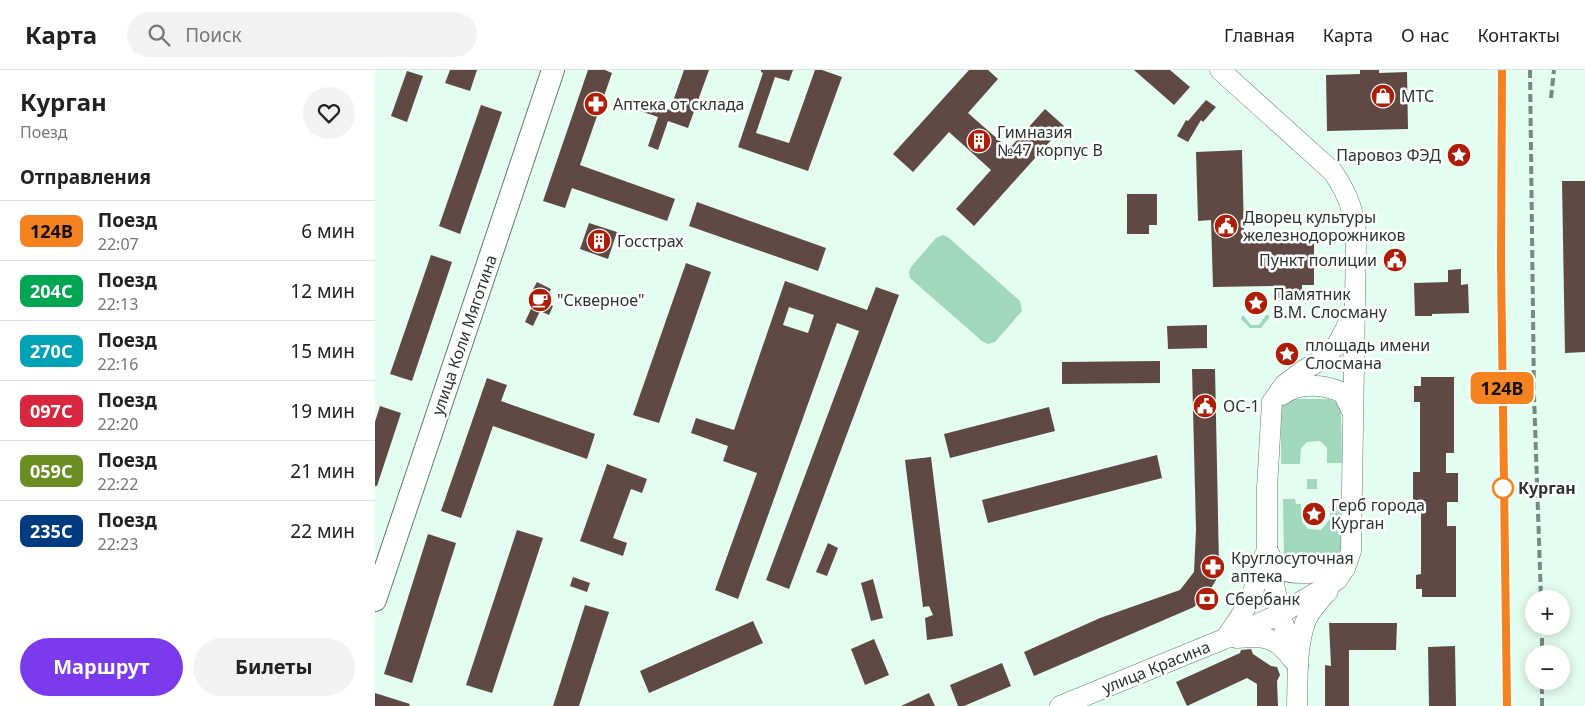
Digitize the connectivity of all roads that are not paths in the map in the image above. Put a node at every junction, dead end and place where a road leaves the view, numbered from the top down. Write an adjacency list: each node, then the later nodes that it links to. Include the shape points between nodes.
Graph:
1 (553, 70): 8 (main road, улица Коли Мяготина)
2 (1220, 70): 3 (main road, via 1333,172 1345,189 1355,225)
3 (1354, 300): 4 (main road, via 1347,328 1337,346 1284,385); 5 (main road)
4 (1272, 402): 5 (main road, via 1289,389 1299,386 1331,387 1343,392); 6 (main road)
5 (1352, 411): 7 (main road)
6 (1267, 549): 7 (main road, via 1276,566 1286,572 1296,574); 9 (main road); 10 (main road, via 1255,591 1243,616)
7 (1344, 566): 9 (main road); 11 (main road, via 1305,622)
8 (375, 600)
9 (1280, 614): 10 (main road, улица Красина); 11 (main road)
10 (1225, 639): 11 (main road, via 1263,636 1286,650); 12 (main road, улица Красина)
11 (1298, 667): 13 (main road)
12 (1060, 706)
13 (1297, 706)

